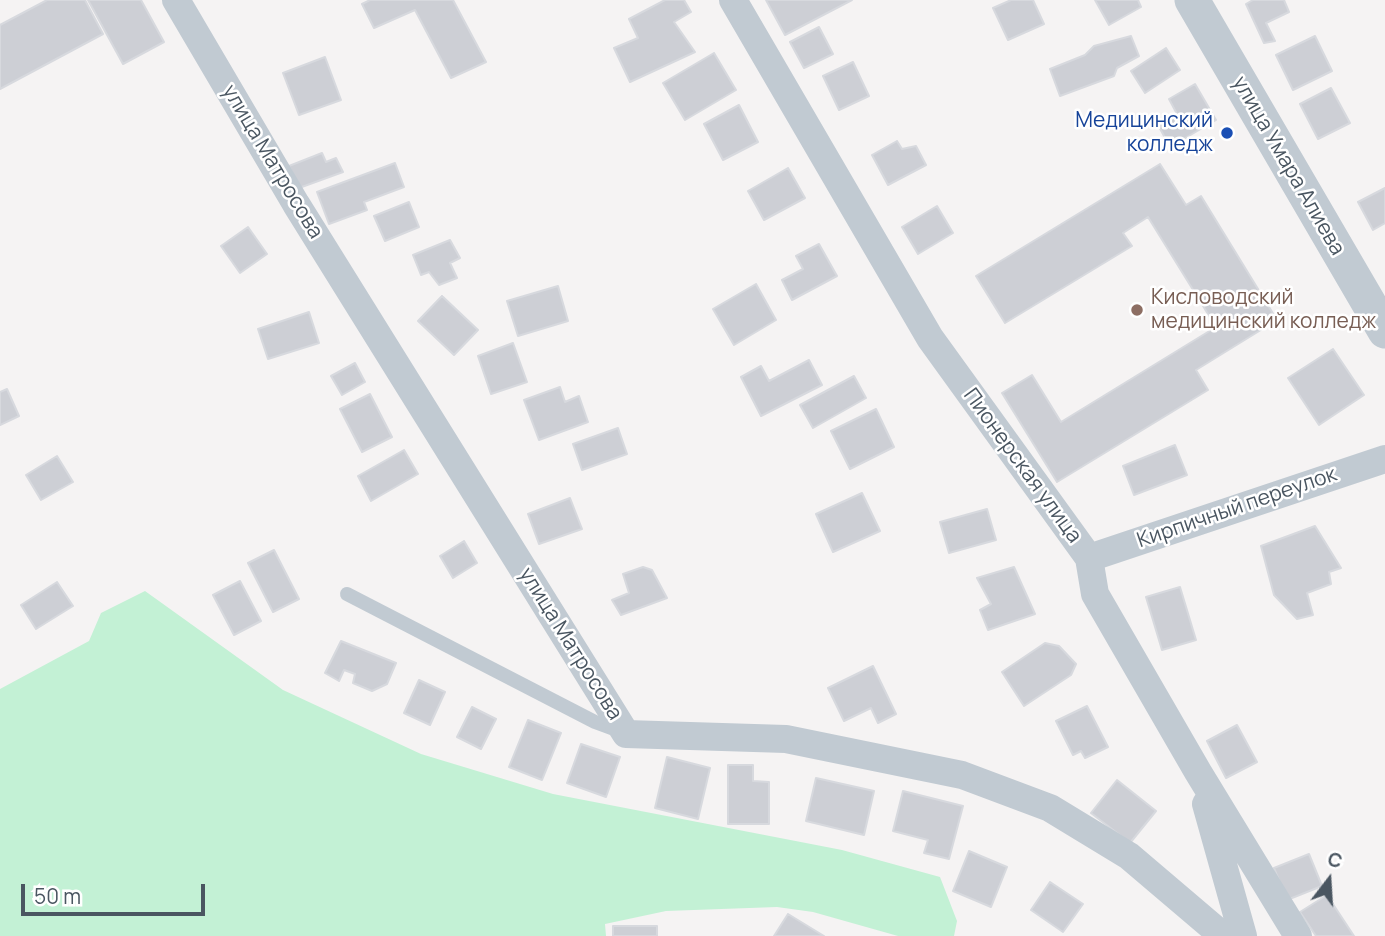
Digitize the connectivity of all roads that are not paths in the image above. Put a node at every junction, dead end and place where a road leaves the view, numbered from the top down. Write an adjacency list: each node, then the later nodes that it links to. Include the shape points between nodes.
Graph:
1 (176, 0): 8 (street, улица Матросова, via 296,204)
2 (733, 0): 6 (street, Пионерская улица, via 930,338)
3 (1192, 0): 4 (street, улица Умара Алиева)
4 (1385, 331)
5 (1385, 459): 6 (street, Кирпичный переулок)
6 (1089, 558): 9 (street, Пионерская улица, via 1095,594)
7 (347, 594): 8 (lane)
8 (626, 734): 10 (street, улица Матросова, via 786,739 962,775 1050,808 1129,856)
9 (1198, 772): 11 (street); 12 (street, Пионерская улица)
10 (1223, 936)
11 (1242, 936)
12 (1298, 936)

